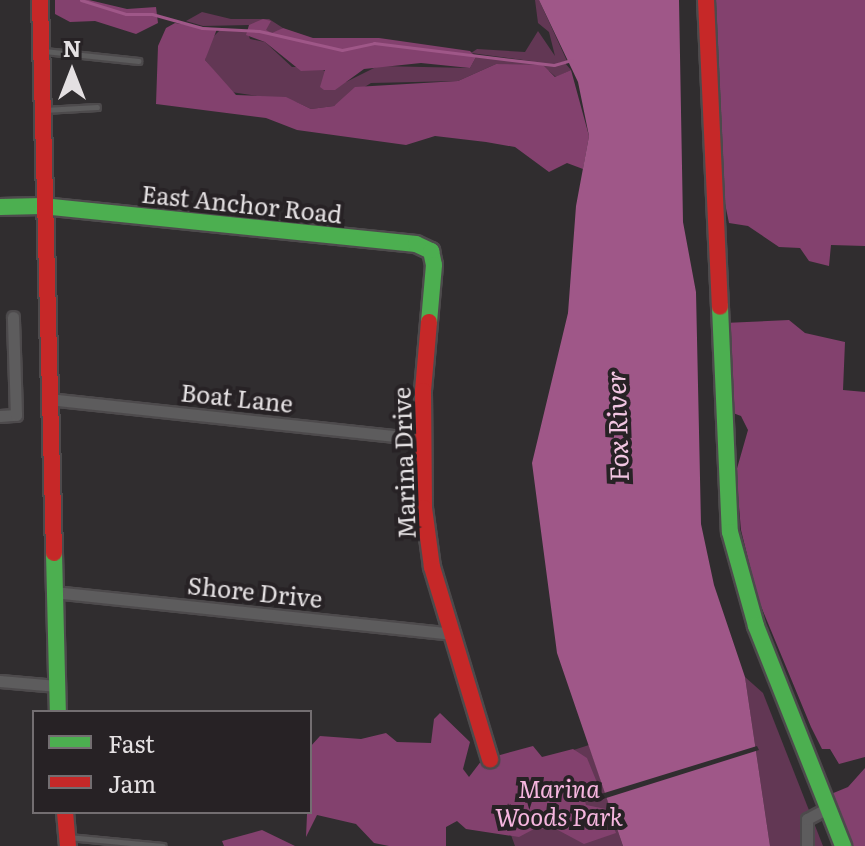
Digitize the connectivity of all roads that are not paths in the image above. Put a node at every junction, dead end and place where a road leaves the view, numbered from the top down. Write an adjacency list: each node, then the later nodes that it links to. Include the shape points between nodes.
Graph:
1 (40, 0): 3 (street)
2 (706, 0): 20 (street, via 730,532 756,626)
3 (39, 51): 4 (lane); 6 (street)
4 (138, 61)
5 (97, 107): 6 (lane)
6 (39, 111): 7 (street)
7 (42, 206): 8 (street, East Anchor Road); 9 (street, East Anchor Road, via 416,244); 11 (street)
8 (0, 207)
9 (433, 254): 13 (street, Marina Drive)
10 (13, 317): 12 (street, via 16,415)
11 (48, 399): 13 (street, Boat Lane); 14 (street)
12 (0, 416)
13 (421, 439): 15 (street, Marina Drive, via 432,567)
14 (54, 592): 15 (street, Shore Drive); 17 (street)
15 (451, 634): 19 (street, Marina Drive)
16 (0, 681): 17 (street)
17 (57, 686): 18 (street)
18 (58, 710)
19 (490, 759)
20 (828, 808): 24 (street, via 807,819); 25 (street)
21 (65, 814): 22 (street)
22 (68, 842): 23 (lane)
23 (163, 846)
24 (807, 846)
25 (843, 846)

